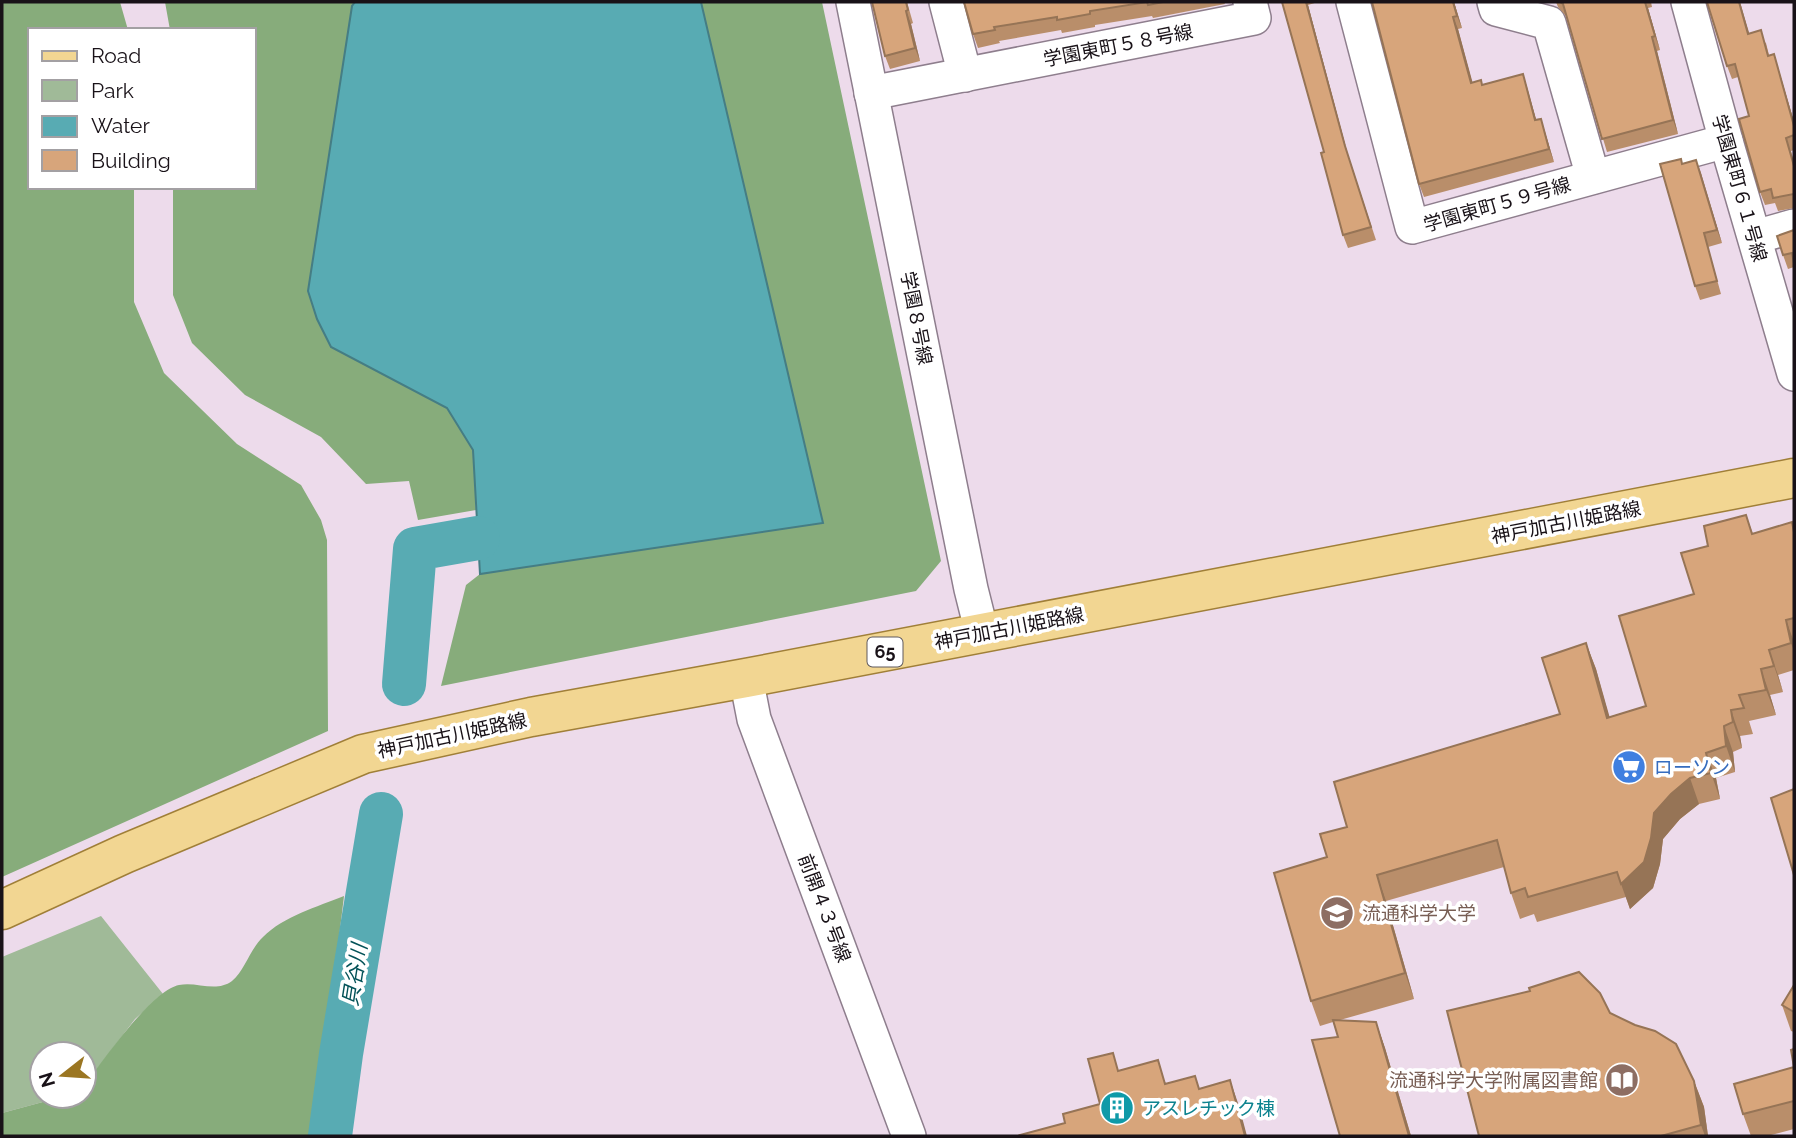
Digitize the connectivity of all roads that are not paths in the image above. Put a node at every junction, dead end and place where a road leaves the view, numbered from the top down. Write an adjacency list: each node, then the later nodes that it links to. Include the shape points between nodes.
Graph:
1 (853, 2): 8 (street, 学園８号線)
2 (946, 2): 7 (street)
3 (1250, 2): 7 (street, 学園東町５８号線, via 1254,18)
4 (1353, 2): 10 (street, 学園東町５９号線, via 1412,227)
5 (1494, 2): 10 (street, via 1496,9 1549,23)
6 (1688, 2): 9 (street, 学園東町６１号線)
7 (965, 75): 8 (street, 学園東町５８号線)
8 (872, 93): 15 (street, 学園８号線)
9 (1726, 141): 10 (street, 学園東町５９号線); 12 (street, 学園東町６１号線)
10 (1593, 177)
11 (1794, 226): 12 (street)
12 (1755, 237): 13 (street, 学園東町６１号線)
13 (1787, 381)
14 (1794, 478): 15 (main road, 神戸加古川姫路線 / 65)
15 (982, 634): 16 (main road, 神戸加古川姫路線 / 65)
16 (746, 678): 17 (main road, 神戸加古川姫路線 / 65, via 531,717 363,754); 18 (street, 前開４３号線, via 754,719)
17 (2, 910)
18 (909, 1136)

